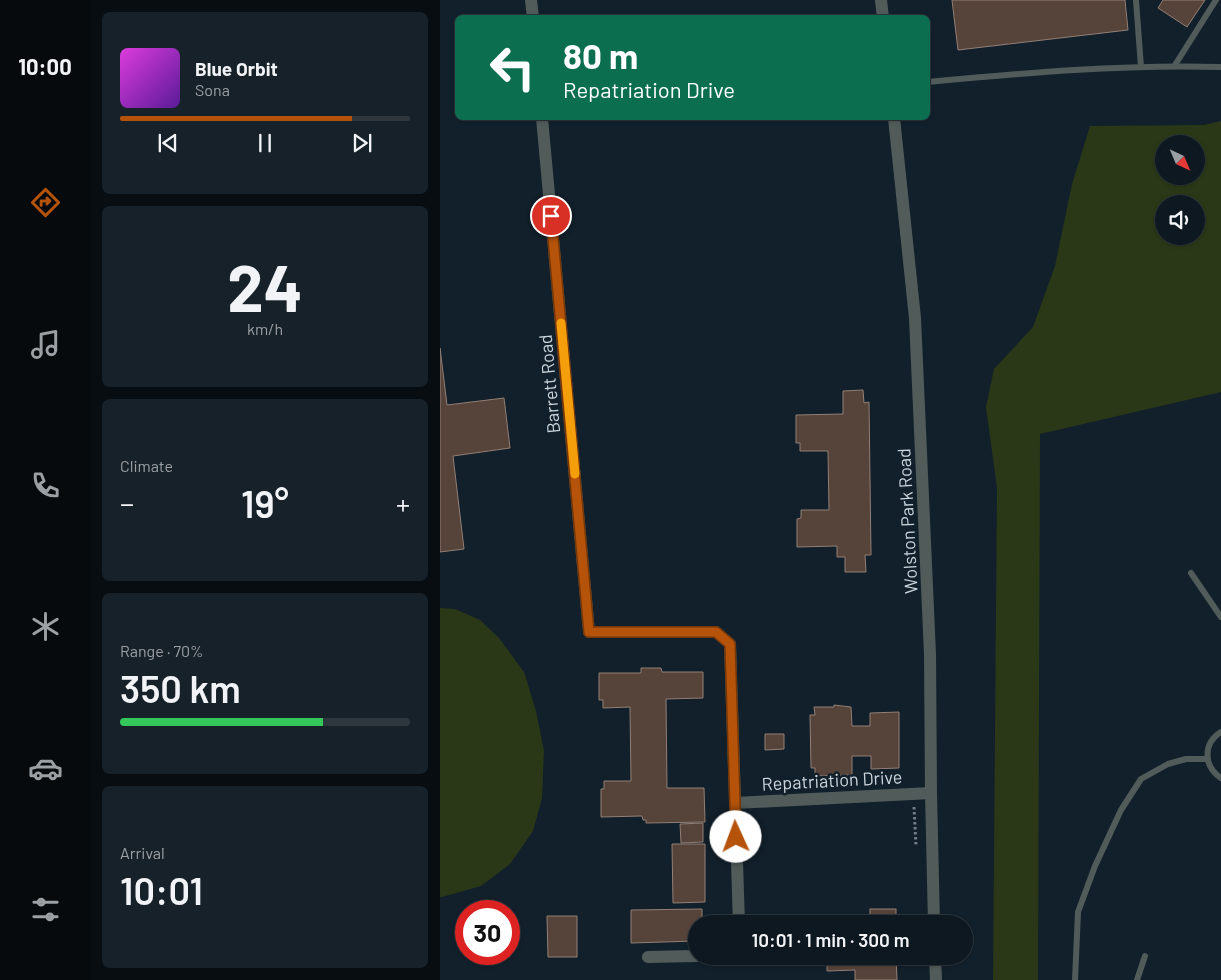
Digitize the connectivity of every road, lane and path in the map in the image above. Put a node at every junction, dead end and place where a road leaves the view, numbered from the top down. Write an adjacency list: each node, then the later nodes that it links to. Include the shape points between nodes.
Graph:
1 (531, 0): 5 (street)
2 (880, 0): 6 (street)
3 (1136, 0): 9 (lane)
4 (1216, 0): 7 (lane)
5 (533, 15)
6 (882, 15)
7 (1175, 65): 8 (lane); 9 (lane)
8 (1221, 66)
9 (1141, 67): 10 (lane, via 1040,71)
10 (930, 82)
11 (542, 120): 19 (street, Barrett Road, via 589,632 716,632 730,644)
12 (894, 120): 18 (street, Wolston Park Road, via 915,318 930,654)
13 (1191, 573): 14 (lane)
14 (1221, 617)
15 (1221, 732): 16 (lane, via 1210,742)
16 (1207, 759): 17 (lane); 27 (lane, via 1186,759 1168,764 1141,779 1121,810 1078,912)
17 (1221, 778)
18 (931, 793): 19 (street, Repatriation Drive); 21 (street, Wolston Park Road)
19 (735, 803): 20 (street)
20 (739, 915)
21 (934, 915)
22 (688, 956): 24 (street)
23 (1145, 956): 28 (lane)
24 (648, 957)
25 (935, 965): 26 (street)
26 (936, 980)
27 (1075, 980)
28 (1136, 980)

